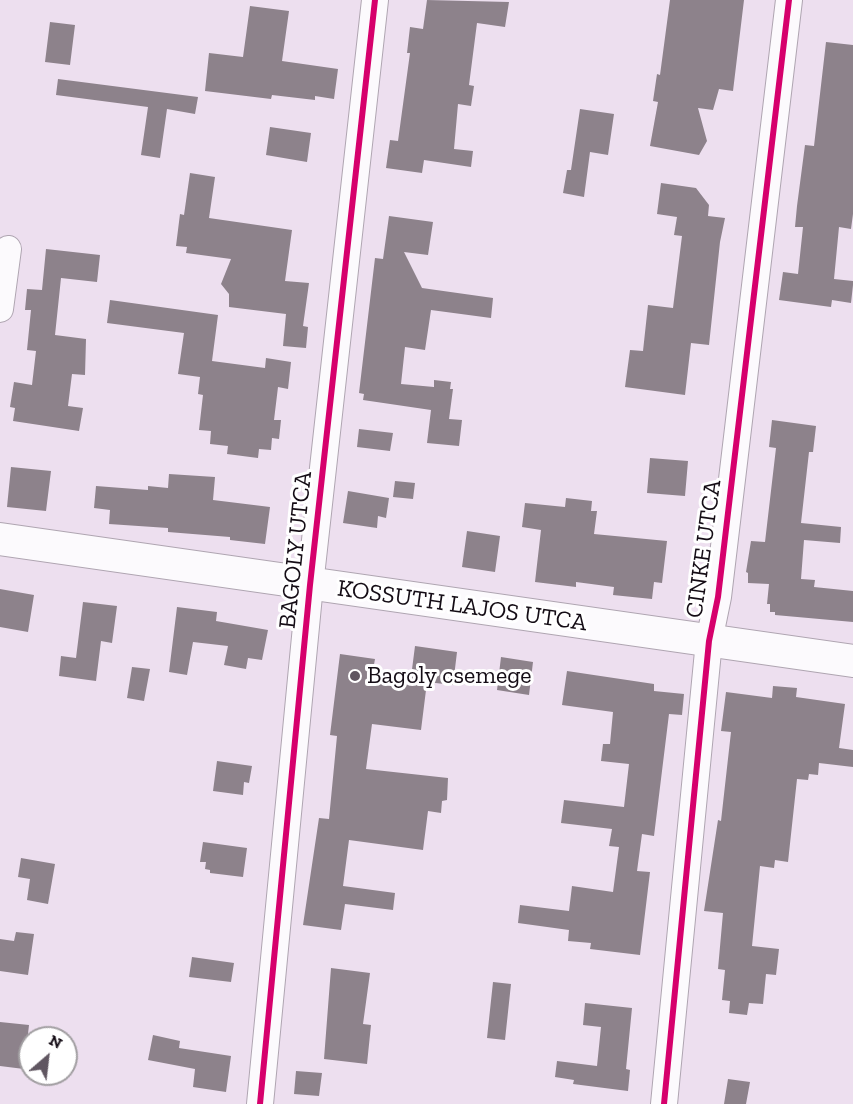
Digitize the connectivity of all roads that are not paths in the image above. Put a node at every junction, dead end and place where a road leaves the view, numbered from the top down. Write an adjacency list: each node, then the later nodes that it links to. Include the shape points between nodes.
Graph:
1 (375, 0): 6 (street, BAGOLY UTCA)
2 (789, 0): 7 (street, CINKE UTCA)
3 (8, 249): 4 (street)
4 (0, 309)
5 (0, 539): 6 (street, KOSSUTH LAJOS UTCA)
6 (310, 585): 7 (street, KOSSUTH LAJOS UTCA); 9 (street, BAGOLY UTCA)
7 (709, 641): 8 (street, KOSSUTH LAJOS UTCA); 10 (street, CINKE UTCA)
8 (853, 661)
9 (260, 1104)
10 (664, 1104)

